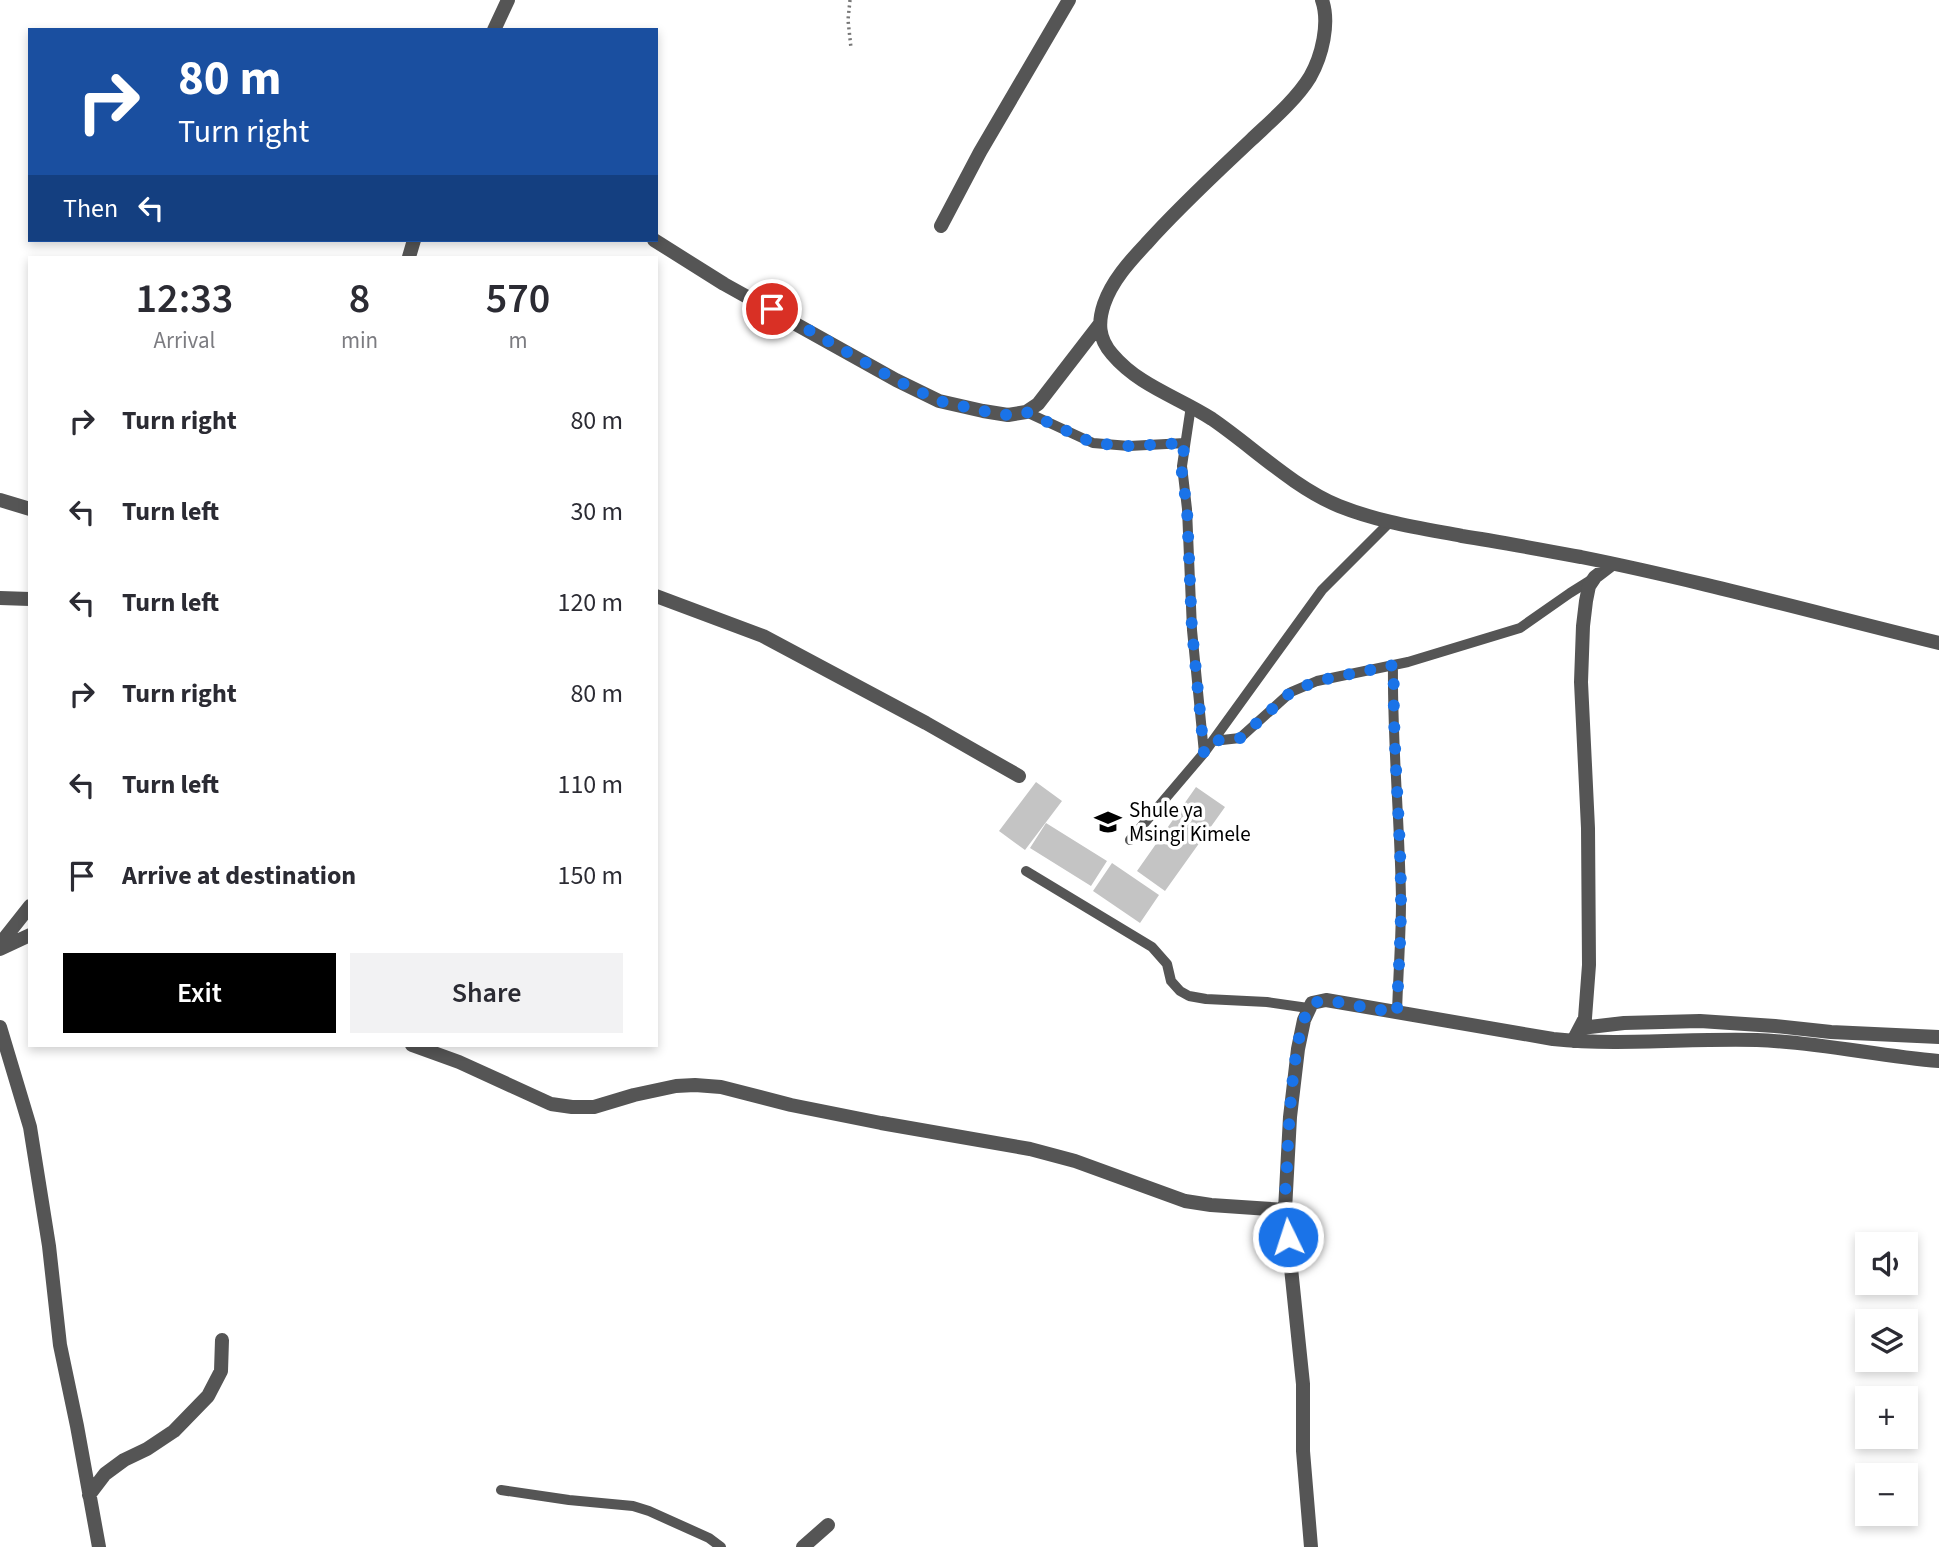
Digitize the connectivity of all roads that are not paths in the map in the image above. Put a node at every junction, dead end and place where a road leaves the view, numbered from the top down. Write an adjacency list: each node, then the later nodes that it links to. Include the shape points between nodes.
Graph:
1 (508, 0): 4 (street)
2 (1069, 0): 5 (street)
3 (1322, 0): 7 (street, via 1324,42 1310,77 1283,110 1129,262 1108,292)
4 (495, 28)
5 (941, 226)
6 (657, 242): 9 (street, via 724,284 939,401 1008,415)
7 (1099, 325): 8 (street, via 1112,354 1156,390); 9 (street, via 1038,404)
8 (1191, 406): 10 (lane); 13 (street, via 1299,484 1336,505)
9 (1026, 412): 10 (lane, via 1093,443)
10 (1185, 443): 22 (lane, via 1181,466)
11 (0, 499): 12 (street)
12 (28, 508)
13 (1389, 523): 14 (street); 21 (lane, via 1322,590)
14 (1612, 564): 15 (street); 19 (street)
15 (1595, 578): 20 (lane, via 1520,628); 32 (street, via 1586,601 1581,682 1590,904)
16 (0, 597): 18 (street)
17 (658, 597): 23 (street, via 763,636)
18 (28, 599)
19 (1939, 643)
20 (1394, 665): 21 (lane, via 1317,681 1291,692 1240,738); 30 (lane, via 1401,901)
21 (1213, 741): 22 (lane)
22 (1204, 753): 24 (lane)
23 (1019, 776)
24 (1130, 840)
25 (1026, 871): 29 (lane, via 1152,947 1167,964 1171,981 1189,996)
26 (28, 909): 28 (street)
27 (28, 936): 28 (street)
28 (0, 947)
29 (1308, 1008): 30 (street, via 1326,1000); 37 (street, via 1290,1117)
30 (1397, 1013): 34 (street)
31 (0, 1027): 40 (street, via 30,1127 60,1346)
32 (1581, 1028): 33 (street, via 1700,1021); 34 (street)
33 (1939, 1037)
34 (1573, 1041): 36 (street, via 1759,1040)
35 (418, 1047): 37 (street, via 551,1104 594,1107 676,1086 721,1087 791,1105 1030,1149 1185,1201)
36 (1939, 1061)
37 (1285, 1210): 45 (street, via 1303,1384)
38 (222, 1340): 40 (street, via 221,1371 208,1396 174,1431 105,1474)
39 (501, 1490): 43 (lane, via 633,1506)
40 (89, 1495): 42 (street)
41 (828, 1525): 44 (street)
42 (99, 1547)
43 (721, 1547)
44 (803, 1547)
45 (1311, 1547)

